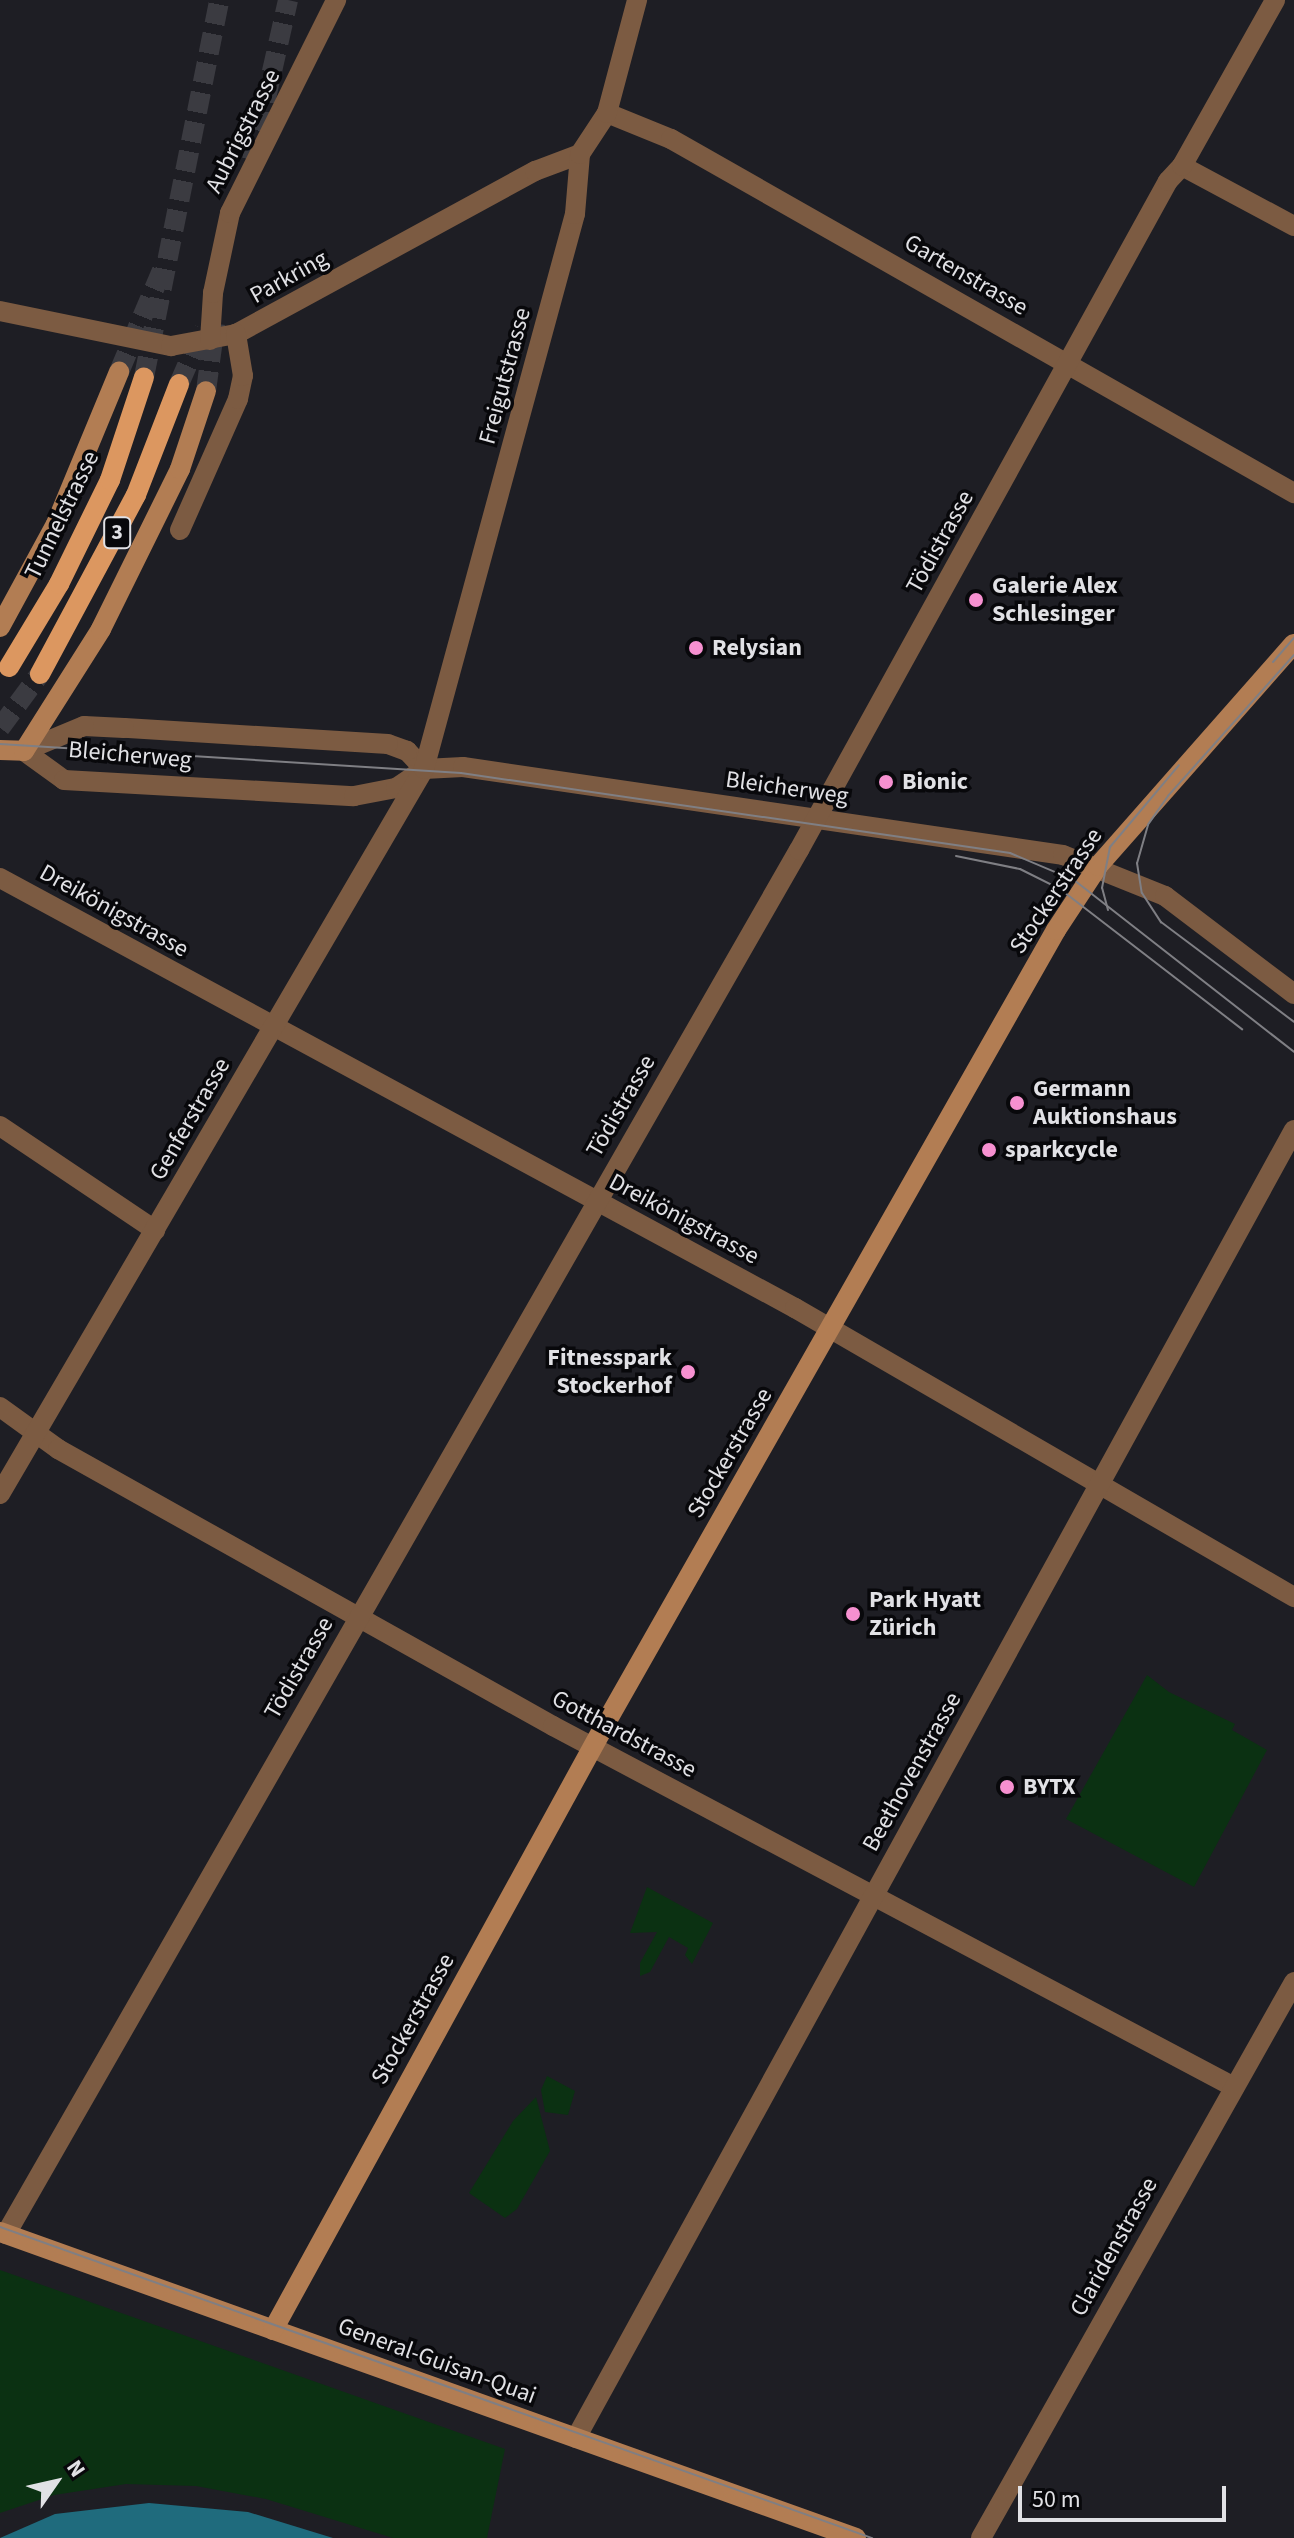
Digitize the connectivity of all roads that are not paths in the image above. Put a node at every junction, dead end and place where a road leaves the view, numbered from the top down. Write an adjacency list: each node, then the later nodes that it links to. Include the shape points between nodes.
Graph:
1 (336, 0): 10 (street, Aubrigstrasse, via 230,213 213,293)
2 (637, 0): 4 (street, Freigutstrasse)
3 (1275, 0): 6 (street, Tödistrasse)
4 (607, 113): 5 (street, Freigutstrasse); 11 (street, Gartenstrasse, via 671,139)
5 (580, 154): 9 (street, Parkring, via 535,171); 24 (street, Freigutstrasse, via 571,229)
6 (1182, 166): 7 (street); 11 (street, Tödistrasse, via 1168,181)
7 (1294, 226)
8 (0, 311): 10 (street, Parkring, via 171,346)
9 (236, 334): 10 (street, Parkring); 17 (street, via 243,376 238,399)
10 (210, 340)
11 (1068, 364): 16 (street, Gartenstrasse); 25 (street, Tödistrasse)
12 (119, 372): 18 (street, Tunnelstrasse, via 56,524)
13 (144, 377): 20 (main road, Tunnelstrasse / 3, via 110,480 59,584)
14 (179, 384): 21 (main road, 3, via 136,495)
15 (206, 391): 23 (street, via 180,469 101,629)
16 (1294, 493)
17 (180, 530)
18 (0, 627)
19 (1294, 644): 26 (street, Stockerstrasse)
20 (9, 667)
21 (40, 674)
22 (0, 750): 23 (street, Bleicherweg)
23 (24, 751): 24 (street, Bleicherweg, via 84,726 388,744 407,751); 24 (street, Bleicherweg, via 64,780 354,796 396,788)
24 (424, 769): 25 (street, Bleicherweg, via 463,767); 29 (street, Genferstrasse)
25 (817, 818): 26 (street, Bleicherweg, via 1063,855); 32 (street, Tödistrasse)
26 (1098, 866): 28 (street, Bleicherweg, via 1165,896); 34 (street, Stockerstrasse, via 1056,930)
27 (0, 878): 29 (street, Dreikönigstrasse)
28 (1294, 994)
29 (274, 1028): 32 (street, Dreikönigstrasse); 33 (street, Genferstrasse)
30 (0, 1126): 33 (street)
31 (1294, 1130): 37 (street, Beethovenstrasse)
32 (596, 1201): 34 (street, Dreikönigstrasse); 40 (street, Tödistrasse)
33 (155, 1230): 36 (street, Genferstrasse)
34 (830, 1328): 37 (street, Dreikönigstrasse); 41 (street, Stockerstrasse)
35 (0, 1407): 36 (street, Gotthardstrasse)
36 (35, 1435): 38 (street, Genferstrasse); 40 (street, Gotthardstrasse)
37 (1102, 1485): 39 (street, Dreikönigstrasse); 42 (street, Beethovenstrasse)
38 (0, 1494)
39 (1294, 1597)
40 (358, 1617): 41 (street, Gotthardstrasse); 45 (street, Tödistrasse)
41 (593, 1746): 42 (street, Gotthardstrasse); 46 (street, Stockerstrasse)
42 (872, 1895): 44 (street, Gotthardstrasse); 47 (street, Beethovenstrasse)
43 (1294, 1982): 44 (street, Claridenstrasse)
44 (1234, 2087): 49 (street, Claridenstrasse)
45 (3, 2233): 46 (street, General-Guisan-Quai)
46 (273, 2330): 47 (street, General-Guisan-Quai)
47 (576, 2438): 48 (street, General-Guisan-Quai)
48 (856, 2538)
49 (981, 2538)

